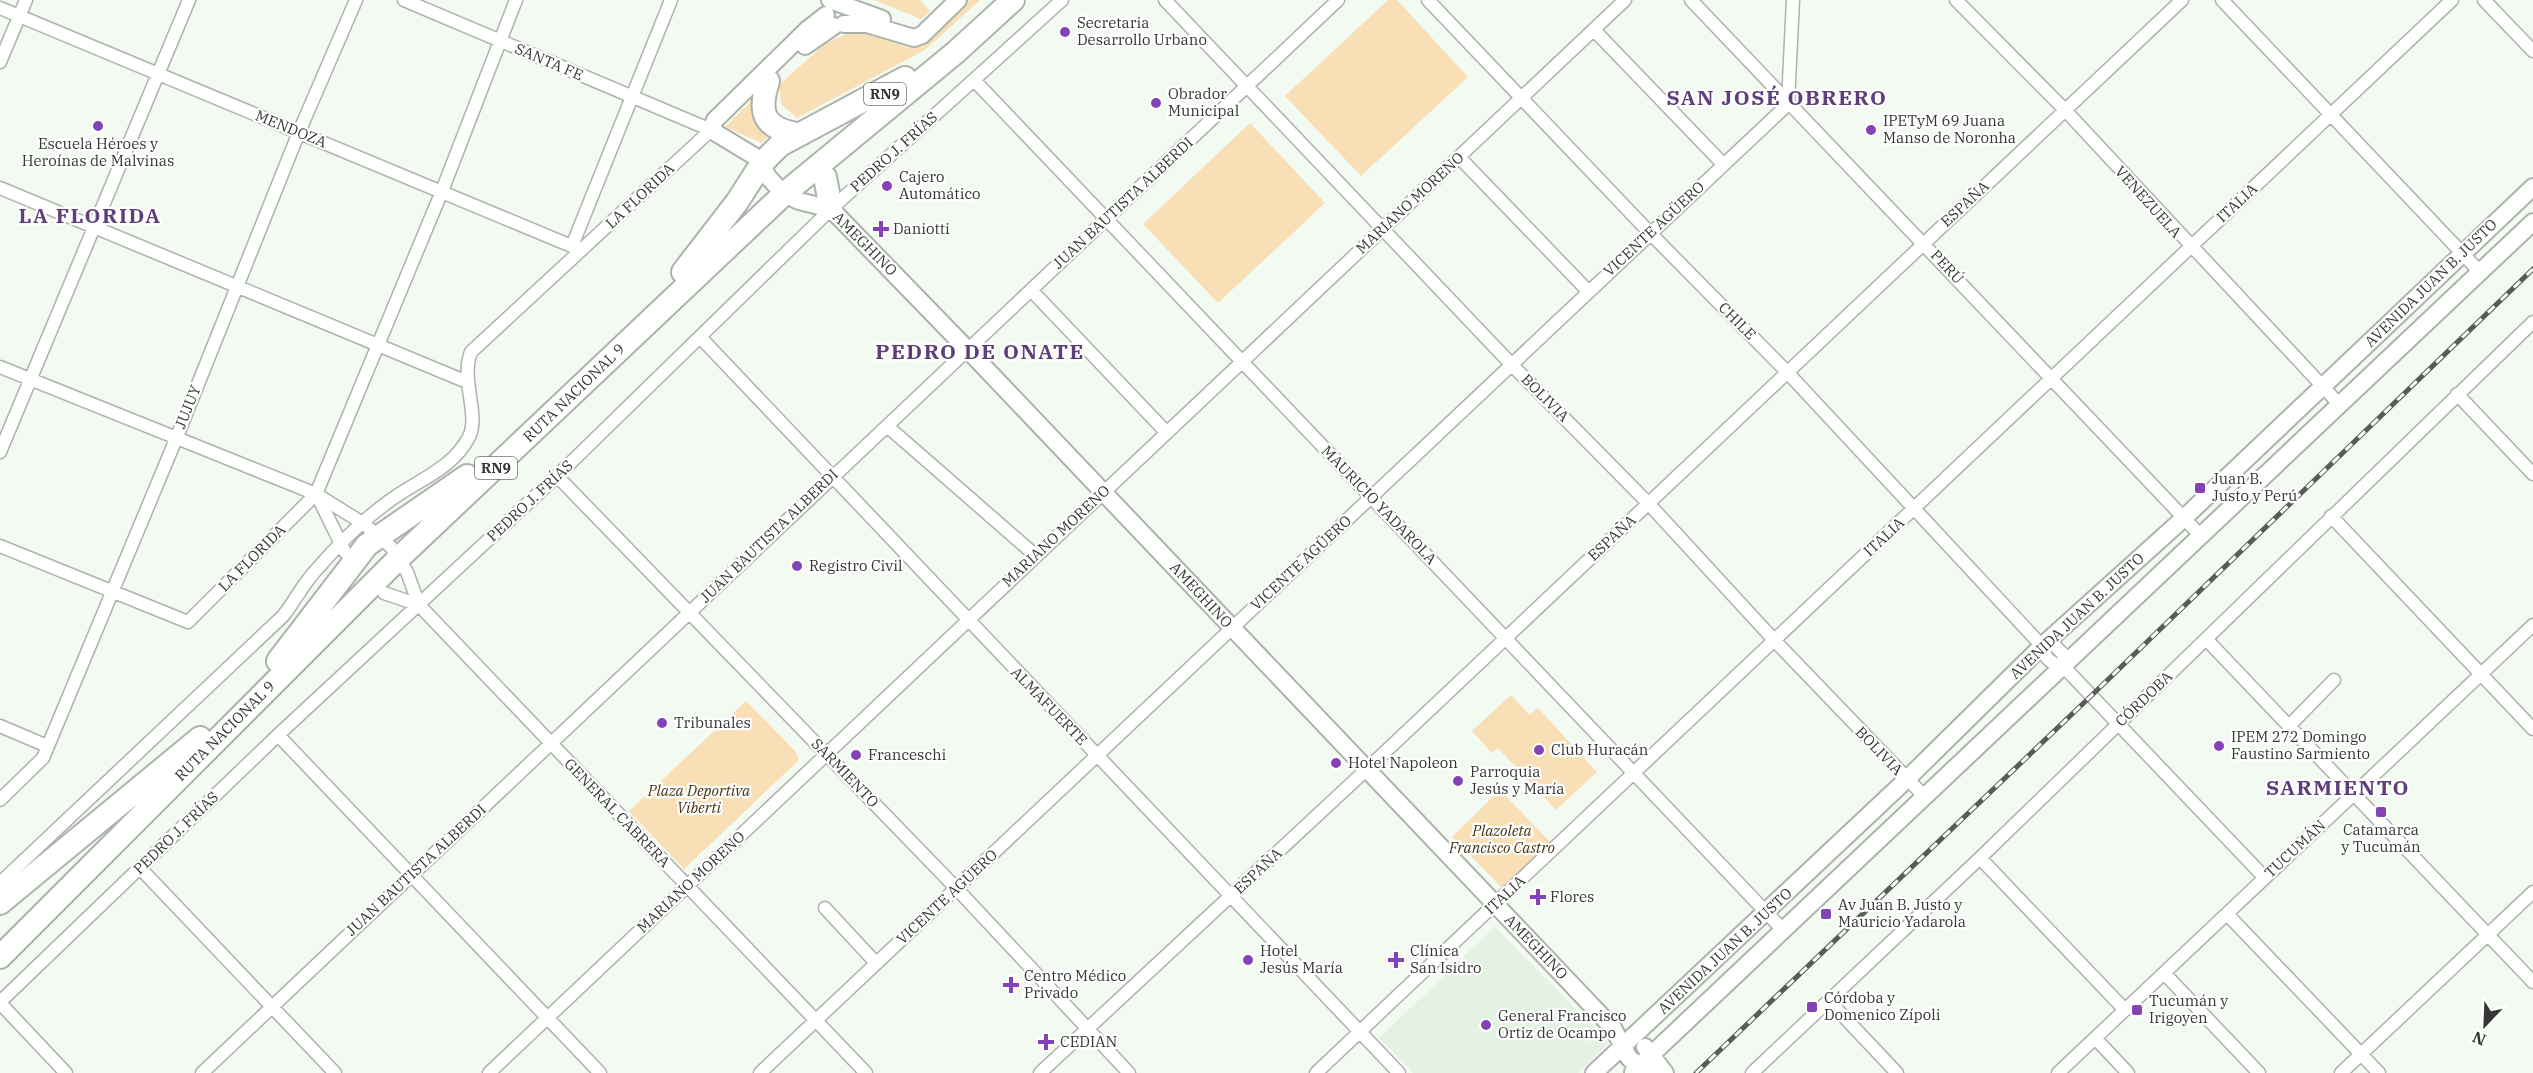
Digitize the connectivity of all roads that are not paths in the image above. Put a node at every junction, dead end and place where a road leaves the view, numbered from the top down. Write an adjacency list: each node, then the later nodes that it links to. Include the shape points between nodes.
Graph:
1 (26, 0): 24 (street)
2 (189, 0): 29 (street)
3 (356, 0): 40 (street, JUJUY)
4 (404, 0): 26 (street, SANTA FE)
5 (516, 0): 26 (street)
6 (671, 0): 34 (street)
7 (958, 0): 23 (main road, via 929,27 906,28)
8 (993, 0): 32 (highway, RUTA NACIONAL 9 / RN9)
9 (1013, 0): 32 (highway, RUTA NACIONAL 9 / RN9)
10 (1062, 0): 30 (street, PEDRO J. FRÍAS)
11 (1165, 0): 33 (street, BOLIVIA)
12 (1338, 0): 33 (street, JUAN BAUTISTA ALBERDI)
13 (1428, 0): 35 (street, CHILE)
14 (1625, 0): 25 (street, MARIANO MORENO)
15 (1691, 0): 36 (street, PERÚ)
16 (1793, 0): 36 (street)
17 (1956, 0): 37 (street, VENEZUELA)
18 (2182, 0): 37 (street, ESPAÑA)
19 (2222, 0): 38 (street)
20 (2452, 0): 38 (street, ITALIA)
21 (2484, 0): 27 (street)
22 (0, 8): 24 (street, MENDOZA)
23 (833, 11): 31 (main road, via 809,42); 39 (main road, LA FLORIDA, via 808,29 715,120)
24 (19, 16): 28 (street); 29 (street, MENDOZA)
25 (1594, 30): 35 (street, MARIANO MORENO); 44 (street)
26 (499, 40): 34 (street, SANTA FE); 48 (street)
27 (2533, 51)
28 (0, 62)
29 (158, 74): 40 (street, MENDOZA); 53 (street)
30 (974, 80): 50 (street, PEDRO J. FRÍAS); 51 (street, MAURICIO YADAROLA)
31 (768, 81): 39 (main road, via 721,126); 41 (highway, via 764,113 773,126)
32 (909, 83): 41 (highway, RN9); 45 (highway, RN9, via 894,113); 49 (highway, RUTA NACIONAL 9 / RN9, via 813,150)
33 (1246, 86): 51 (street, JUAN BAUTISTA ALBERDI); 54 (street, BOLIVIA)
34 (630, 97): 39 (street, SANTA FE); 57 (street)
35 (1521, 98): 42 (street, MARIANO MORENO); 55 (street, CHILE)
36 (1788, 102): 44 (street, VICENTE AGÜERO); 56 (street, PERÚ)
37 (2065, 110): 56 (street, ESPAÑA); 58 (street, VENEZUELA)
38 (2329, 116): 58 (street, ITALIA); 59 (street)
39 (711, 130): 43 (main road); 57 (street, LA FLORIDA)
40 (299, 132): 48 (street, MENDOZA); 62 (street, JUJUY)
41 (797, 134): 43 (highway, RN9)
42 (1459, 157): 54 (street, MARIANO MORENO); 64 (street)
43 (762, 163): 49 (main road); 60 (highway, RN9)
44 (1723, 164): 55 (street, VICENTE AGÜERO)
45 (825, 177): 49 (highway, RN9); 50 (highway)
46 (2533, 187): 59 (main road, AVENIDA JUAN B. JUSTO)
47 (0, 188): 53 (street)
48 (442, 191): 57 (street, MENDOZA); 67 (street)
49 (786, 193): 50 (main road, AMEGHINO); 60 (highway, RUTA NACIONAL 9 / RN9); 86 (highway, RUTA NACIONAL 9 / RN9)
50 (831, 209): 66 (street, PEDRO J. FRÍAS); 68 (main road, AMEGHINO)
51 (1106, 219): 63 (street, JUAN BAUTISTA ALBERDI); 69 (street, MAURICIO YADAROLA)
52 (2533, 222): 61 (main road, AVENIDA JUAN B. JUSTO)
53 (93, 226): 62 (street); 74 (street)
54 (1383, 229): 69 (street, MARIANO MORENO); 70 (street, BOLIVIA)
55 (1650, 233): 64 (street, VICENTE AGÜERO); 72 (street, CHILE)
56 (1924, 242): 72 (street, ESPAÑA); 73 (street, PERÚ)
57 (577, 248): 75 (street, LA FLORIDA, via 471,352)
58 (2190, 248): 73 (street, ITALIA); 76 (street, VENEZUELA)
59 (2461, 254): 61 (street); 76 (main road, AVENIDA JUAN B. JUSTO)
60 (682, 272): 86 (highway, RUTA NACIONAL 9 / RN9)
61 (2480, 272): 78 (main road, AVENIDA JUAN B. JUSTO)
62 (236, 286): 67 (street); 81 (street, JUJUY)
63 (1031, 290): 68 (street, JUAN BAUTISTA ALBERDI); 80 (street)
64 (1588, 291): 70 (street, VICENTE AGÜERO)
65 (2533, 322): 77 (street, CÓRDOBA)
66 (700, 337): 84 (street, PEDRO J. FRÍAS); 85 (street, ALMAFUERTE)
67 (379, 344): 75 (street); 88 (street)
68 (968, 350): 79 (street, JUAN BAUTISTA ALBERDI); 87 (main road, AMEGHINO)
69 (1242, 362): 80 (street, MARIANO MORENO); 89 (street, MAURICIO YADAROLA)
70 (1511, 364): 89 (street, VICENTE AGÜERO); 90 (street, BOLIVIA)
71 (0, 367): 74 (street)
72 (1787, 372): 90 (street, ESPAÑA); 91 (street, CHILE)
73 (2051, 379): 91 (street, ITALIA); 93 (street, PERÚ)
74 (30, 380): 81 (street); 82 (street)
75 (467, 382): 96 (street, LA FLORIDA, via 472,427 466,443 432,477 388,502)
76 (2323, 387): 78 (street, VENEZUELA); 93 (main road, AVENIDA JUAN B. JUSTO)
77 (2457, 394): 83 (street); 92 (street, CÓRDOBA)
78 (2340, 405): 94 (main road, AVENIDA JUAN B. JUSTO)
79 (887, 426): 85 (street, JUAN BAUTISTA ALBERDI); 98 (street)
80 (1167, 433): 87 (street, MARIANO MORENO)
81 (176, 439): 88 (street); 99 (street, JUJUY)
82 (0, 452)
83 (2533, 474)
84 (557, 476): 101 (street, PEDRO J. FRÍAS); 102 (street, SARMIENTO)
85 (831, 477): 102 (street, JUAN BAUTISTA ALBERDI); 103 (street, ALMAFUERTE)
86 (473, 480): 96 (highway); 96 (highway, via 459,512)
87 (1103, 492): 98 (street, MARIANO MORENO); 105 (main road, AMEGHINO)
88 (316, 494): 96 (street); 97 (street); 99 (street, LA FLORIDA, via 188,622)
89 (1371, 496): 105 (street, VICENTE AGÜERO); 106 (street, MAURICIO YADAROLA)
90 (1648, 503): 106 (street, ESPAÑA); 108 (street, BOLIVIA)
91 (1913, 509): 108 (street, ITALIA); 109 (street, CHILE)
92 (2331, 516): 107 (street, CÓRDOBA); 113 (street)
93 (2184, 518): 94 (street, PERÚ); 109 (main road, AVENIDA JUAN B. JUSTO)
94 (2201, 536): 112 (main road, AVENIDA JUAN B. JUSTO)
95 (0, 546): 99 (street)
96 (388, 547): 97 (highway, via 367,545); 100 (highway); 101 (street); 110 (highway, RUTA NACIONAL 9); 111 (highway, RUTA NACIONAL 9)
97 (346, 555): 111 (highway); 135 (street, via 318,568 283,616)
98 (1035, 555): 103 (street, MARIANO MORENO)
99 (111, 591): 122 (street, JUJUY)
100 (384, 593): 101 (street); 110 (highway)
101 (418, 604): 119 (street, PEDRO J. FRÍAS); 121 (street, GENERAL CABRERA)
102 (689, 613): 121 (street, JUAN BAUTISTA ALBERDI); 123 (street, SARMIENTO)
103 (967, 620): 123 (street, MARIANO MORENO); 124 (street, ALMAFUERTE)
104 (2533, 625): 113 (street, TUCUMÁN)
105 (1232, 628): 124 (street, VICENTE AGÜERO); 125 (main road, AMEGHINO)
106 (1506, 638): 125 (street, ESPAÑA); 126 (street, MAURICIO YADAROLA)
107 (2206, 639): 115 (street, CÓRDOBA); 117 (street)
108 (1774, 640): 126 (street, ITALIA); 127 (street, BOLIVIA)
109 (2042, 646): 112 (street, CHILE, via 2053,664); 127 (main road, AVENIDA JUAN B. JUSTO)
110 (303, 654): 148 (highway, RUTA NACIONAL 9)
111 (278, 661): 120 (highway, RUTA NACIONAL 9)
112 (2063, 666): 115 (street, CHILE); 129 (main road, AVENIDA JUAN B. JUSTO)
113 (2481, 674): 118 (street); 128 (street, TUCUMÁN)
114 (2334, 681): 117 (street)
115 (2118, 724): 131 (street, CÓRDOBA); 134 (street, CHILE)
116 (0, 726): 122 (street)
117 (2289, 726): 128 (street)
118 (2533, 729)
119 (278, 735): 132 (street, PEDRO J. FRÍAS); 133 (street)
120 (200, 738): 140 (highway); 147 (highway, RUTA NACIONAL 9)
121 (550, 743): 133 (street, JUAN BAUTISTA ALBERDI); 136 (street, GENERAL CABRERA)
122 (47, 746): 130 (street, JUJUY, via 34,768)
123 (827, 754): 136 (street, MARIANO MORENO); 137 (street, SARMIENTO)
124 (1096, 755): 137 (street, VICENTE AGÜERO); 139 (street, ALMAFUERTE)
125 (1367, 769): 139 (street, ESPAÑA); 141 (main road, AMEGHINO)
126 (1634, 773): 141 (street, ITALIA); 143 (street, MAURICIO YADAROLA)
127 (1906, 780): 129 (street, BOLIVIA); 143 (main road, AVENIDA JUAN B. JUSTO)
128 (2354, 794): 134 (street, TUCUMÁN); 146 (street)
129 (1925, 797): 145 (main road, AVENIDA JUAN B. JUSTO)
130 (0, 800)
131 (1980, 858): 152 (street, CÓRDOBA); 155 (street)
132 (140, 868): 153 (street, PEDRO J. FRÍAS); 154 (street)
133 (411, 875): 154 (street, JUAN BAUTISTA ALBERDI); 156 (street)
134 (2265, 878): 144 (street, TUCUMÁN)
135 (0, 884)
136 (687, 886): 156 (street, MARIANO MORENO); 157 (street, GENERAL CABRERA)
137 (957, 889): 149 (street, VICENTE AGÜERO); 158 (street, SARMIENTO)
138 (2533, 892): 146 (street)
139 (1231, 896): 158 (street, ESPAÑA); 159 (street, ALMAFUERTE)
140 (0, 903)
141 (1495, 904): 159 (street, ITALIA); 161 (main road, AMEGHINO)
142 (825, 908): 149 (street)
143 (1767, 912): 145 (street, MAURICIO YADAROLA); 161 (main road, AVENIDA JUAN B. JUSTO)
144 (2227, 914): 150 (street, TUCUMÁN); 162 (street)
145 (1784, 931): 163 (main road, AVENIDA JUAN B. JUSTO)
146 (2488, 934): 151 (street); 162 (street)
147 (0, 939)
148 (0, 957)
149 (876, 963): 157 (street, VICENTE AGÜERO)
150 (2164, 974): 155 (street, TUCUMÁN); 181 (street)
151 (2533, 982)
152 (1829, 1001): 177 (street, CÓRDOBA); 178 (street)
153 (0, 1003): 164 (street)
154 (272, 1007): 165 (street, JUAN BAUTISTA ALBERDI); 166 (street)
155 (2125, 1010): 160 (street, TUCUMÁN)
156 (547, 1018): 167 (street, MARIANO MORENO); 168 (street)
157 (815, 1021): 169 (street, VICENTE AGÜERO); 170 (street, GENERAL CABRERA)
158 (1087, 1029): 171 (street, ESPAÑA); 172 (street, SARMIENTO)
159 (1361, 1031): 173 (street, ITALIA); 174 (street, ALMAFUERTE)
160 (2095, 1038): 179 (street, TUCUMÁN); 180 (street)
161 (1627, 1042): 163 (main road, AMEGHINO, via 1644,1045); 175 (main road, AVENIDA JUAN B. JUSTO)
162 (2361, 1054): 182 (street); 183 (street)
163 (1642, 1067): 176 (main road, AMEGHINO)
164 (66, 1073)
165 (201, 1073)
166 (335, 1073)
167 (489, 1073)
168 (600, 1073)
169 (760, 1073)
170 (866, 1073)
171 (1040, 1073)
172 (1129, 1073)
173 (1316, 1073)
174 (1399, 1073)
175 (1594, 1073)
176 (1665, 1073)
177 (1752, 1073)
178 (1897, 1073)
179 (2058, 1073)
180 (2128, 1073)
181 (2259, 1073)
182 (2341, 1073)
183 (2379, 1073)

